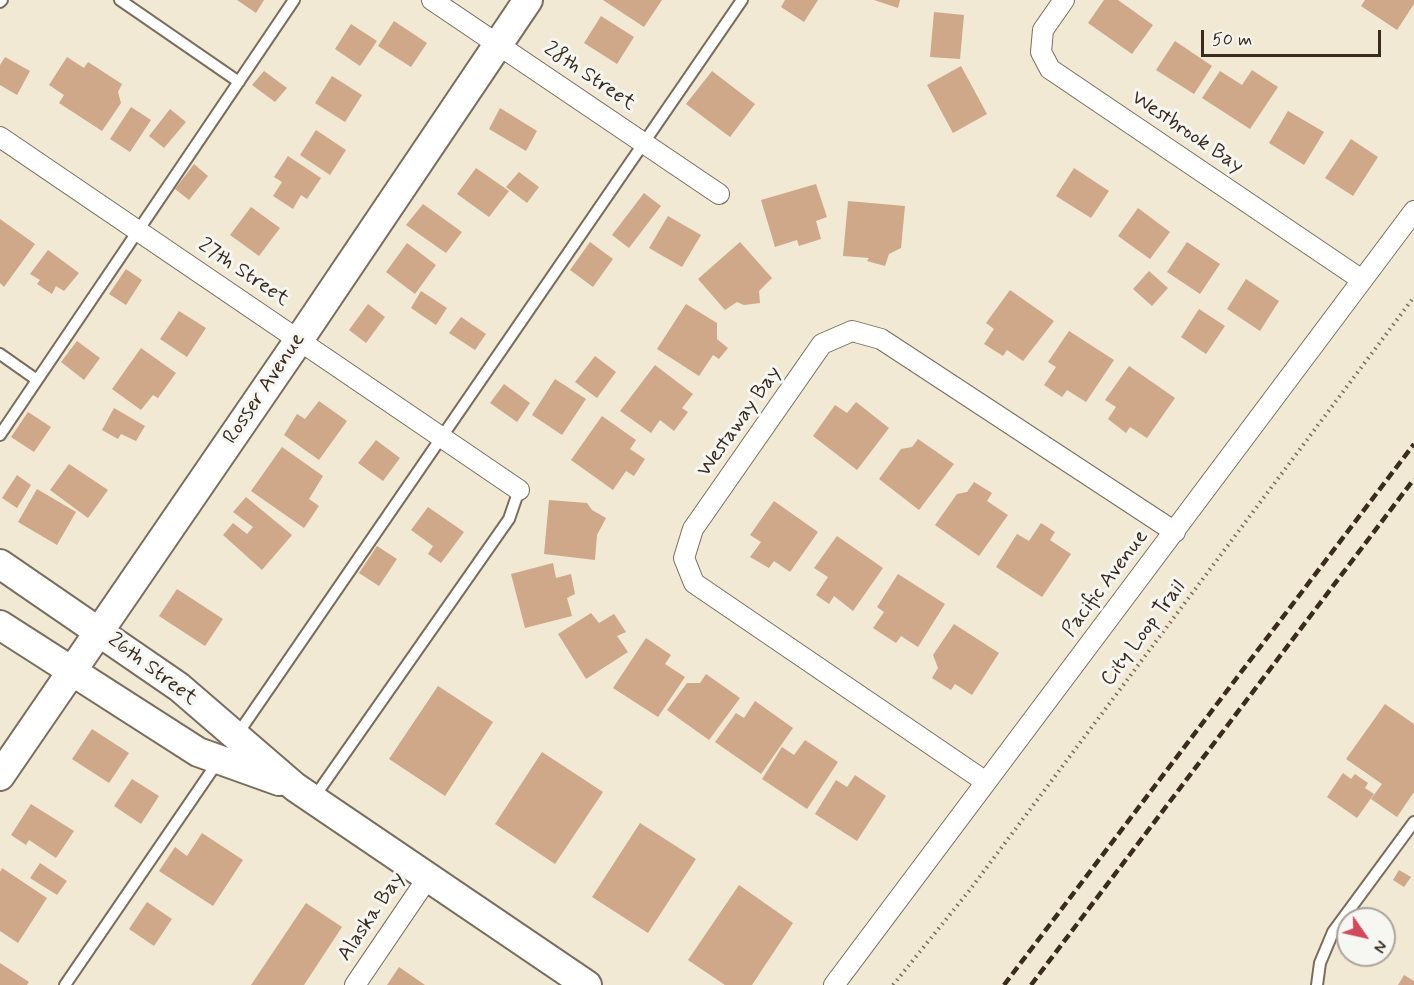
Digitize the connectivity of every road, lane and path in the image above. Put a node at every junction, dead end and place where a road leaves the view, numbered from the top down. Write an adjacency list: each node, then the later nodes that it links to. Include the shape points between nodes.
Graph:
1 (120, 0): 8 (lane)
2 (294, 0): 8 (lane)
3 (432, 0): 7 (street, 28th Street)
4 (528, 0): 7 (street, Rosser Avenue)
5 (742, 0): 10 (lane)
6 (1064, 0): 14 (street, Westbrook Bay, via 1043,30 1041,52 1050,69)
7 (497, 44): 10 (street, 28th Street); 16 (street, Rosser Avenue)
8 (238, 82): 13 (lane)
9 (0, 137): 13 (street, 27th Street)
10 (644, 143): 11 (street, 28th Street); 20 (lane)
11 (719, 194)
12 (1414, 211): 14 (street, Pacific Avenue)
13 (138, 231): 16 (street, 27th Street); 18 (lane)
14 (1362, 280): 22 (street, Pacific Avenue)
15 (1414, 297): 37 (path, City Loop Trail, via 969,891)
16 (299, 340): 20 (street, 27th Street); 25 (street, Rosser Avenue)
17 (0, 354): 18 (lane)
18 (37, 380): 19 (lane)
19 (0, 435)
20 (444, 437): 21 (street, 27th Street); 27 (lane)
21 (519, 490): 30 (lane, via 509,519)
22 (1175, 532): 29 (street, Pacific Avenue); 29 (street, Westaway Bay, via 881,339 852,331 822,344 693,529 684,558 694,583)
23 (0, 564): 25 (street, 26th Street)
24 (0, 625): 26 (street, 26th Street)
25 (100, 631): 26 (street, Rosser Avenue); 27 (street, 26th Street, via 179,687)
26 (72, 673): 27 (street, 26th Street, via 198,752); 28 (street, Rosser Avenue)
27 (228, 748): 30 (street, 26th Street); 33 (lane)
28 (0, 776)
29 (986, 782): 36 (street, Pacific Avenue)
30 (304, 793): 32 (street, 26th Street)
31 (1414, 822): 38 (lane, via 1333,932 1320,963)
32 (429, 876): 34 (street, Alaska Bay); 35 (street, 26th Street)
33 (65, 985)
34 (355, 985)
35 (587, 985)
36 (834, 985)
37 (893, 985)
38 (1317, 985)

